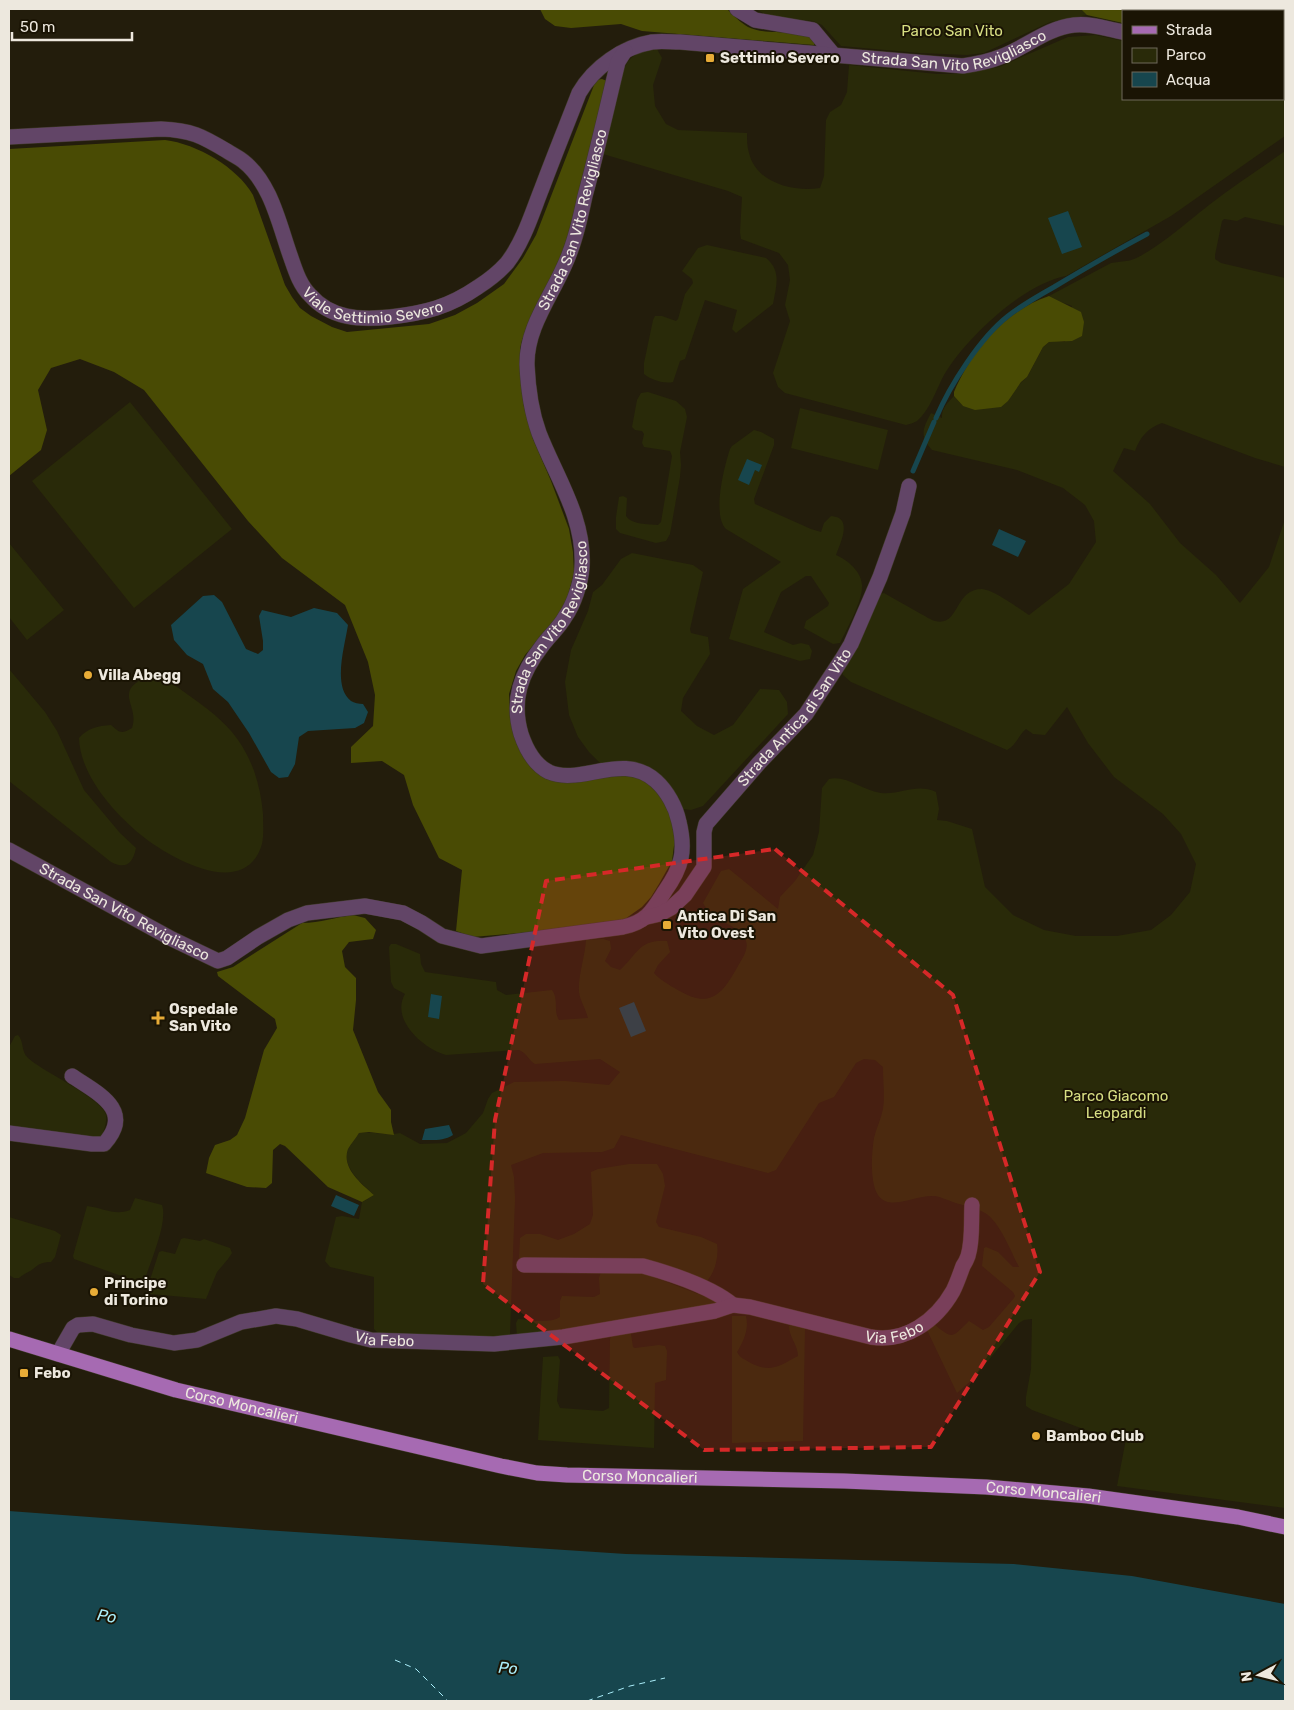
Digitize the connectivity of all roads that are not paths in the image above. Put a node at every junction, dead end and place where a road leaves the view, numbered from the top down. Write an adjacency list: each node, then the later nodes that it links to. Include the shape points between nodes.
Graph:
1 (737, 9): 4 (street, via 755,20 813,30)
2 (1122, 32): 4 (street, Strada San Vito Revigliasco, via 1092,25 1072,25 1001,57 963,66)
3 (626, 51): 4 (street, Strada San Vito Revigliasco, via 654,42 680,42); 5 (street, Viale Settimio Severo, via 600,68 579,93 524,233 507,262 494,276 450,304 389,317 357,318 331,312 317,302 296,273 270,200 256,174 236,156 210,140 180,130); 8 (street, Strada San Vito Revigliasco, via 618,62 570,254 529,345 527,363 533,414 575,514 582,544 582,566 566,616 541,647 521,681 517,715 522,736 532,756 538,766 548,772 570,775 634,769 649,775 663,788 678,818 682,841 681,865)
4 (833, 54)
5 (9, 137)
6 (909, 486): 8 (street, Strada Antica di San Vito, via 883,569 842,659 806,714 706,824 704,867 685,895 671,908)
7 (9, 850): 8 (street, Strada San Vito Revigliasco, via 218,961 288,920 307,913 365,906 403,913 442,936 480,946 623,928)
8 (647, 917)
9 (72, 1076): 10 (street, via 110,1103 115,1119 113,1134 104,1144)
10 (9, 1132)
11 (972, 1206): 13 (street, Via Febo, via 968,1257 952,1292 928,1321 906,1335 883,1339)
12 (524, 1265): 13 (street, Via Febo, via 643,1266 708,1290)
13 (733, 1305): 15 (street, Via Febo, via 715,1311 563,1337 494,1344 371,1340 276,1316 241,1322 196,1340 174,1343 92,1324 78,1325)
14 (9, 1339): 15 (main road, Corso Moncalieri)
15 (58, 1354): 16 (main road, Corso Moncalieri, via 176,1390 537,1473 986,1487 1088,1496 1238,1517)
16 (1285, 1527)

